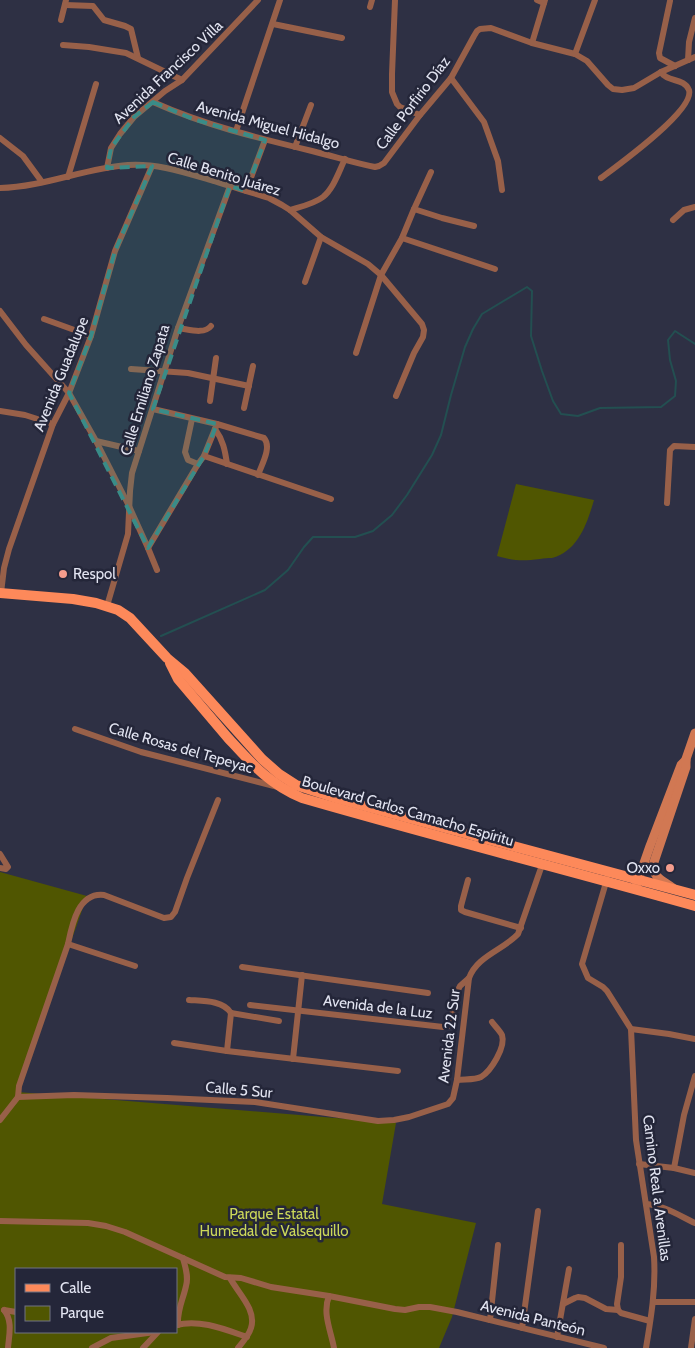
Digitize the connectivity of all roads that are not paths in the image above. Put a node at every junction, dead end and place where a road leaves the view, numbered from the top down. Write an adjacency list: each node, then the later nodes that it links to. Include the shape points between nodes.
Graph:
1 (258, 0): 22 (street, Avenida Francisco Villa)
2 (280, 0): 11 (street)
3 (395, 0): 26 (street, via 392,92 400,107)
4 (537, 0): 7 (street)
5 (595, 0): 15 (street)
6 (670, 0): 19 (street, via 659,54 660,58)
7 (545, 1): 13 (street)
8 (66, 2): 10 (street); 17 (street, via 92,6 104,20 131,29)
9 (695, 18): 18 (street)
10 (61, 20)
11 (273, 24): 12 (street); 27 (street)
12 (342, 38)
13 (532, 43): 15 (street, Calle Porfirio Díaz); 21 (street, Calle Porfirio Díaz, via 490,28 480,29)
14 (63, 45): 17 (street, via 115,50)
15 (575, 54): 20 (street, Calle Porfirio Díaz, via 617,90 634,88)
16 (695, 57): 18 (street, Calle Porfirio Díaz)
17 (138, 58): 22 (street)
18 (688, 60): 19 (street, Calle Porfirio Díaz)
19 (675, 66): 20 (street, Calle Porfirio Díaz)
20 (661, 72): 37 (street, via 666,78 687,86 690,94 687,101 654,137)
21 (451, 78): 26 (street, Calle Porfirio Díaz); 41 (street, via 484,122 498,161)
22 (182, 80): 24 (street, Avenida Francisco Villa)
23 (96, 84): 36 (street)
24 (153, 102): 27 (street, Avenida Miguel Hidalgo, via 193,119); 34 (street, Avenida Francisco Villa, via 114,142)
25 (311, 105): 30 (street)
26 (420, 115): 33 (street, Calle Porfirio Díaz)
27 (236, 131): 29 (street, Avenida Miguel Hidalgo)
28 (0, 138): 38 (street, via 23,156)
29 (266, 140): 30 (street, Avenida Miguel Hidalgo); 42 (street)
30 (295, 147): 31 (street, Avenida Miguel Hidalgo)
31 (345, 159): 33 (street, Avenida Miguel Hidalgo); 45 (street, via 323,197)
32 (152, 166): 34 (street, Calle Benito Juárez); 39 (street, Calle Benito Juárez, via 179,170); 58 (street, Avenida Guadalupe, via 115,251)
33 (379, 166)
34 (107, 168): 36 (street, Calle Benito Juárez)
35 (431, 172): 44 (street)
36 (68, 177): 38 (street, Calle Benito Juárez)
37 (601, 178)
38 (42, 182): 40 (street, Calle Benito Juárez)
39 (230, 186): 42 (street, Calle Benito Juárez); 57 (street, Calle Emiliano Zapata)
40 (0, 188)
41 (502, 190)
42 (246, 191): 45 (street, Calle Benito Juárez, via 269,198)
43 (695, 207): 46 (street, via 684,210)
44 (414, 209): 47 (street); 49 (street)
45 (290, 210): 48 (street, Calle Benito Juárez)
46 (673, 220)
47 (474, 226)
48 (321, 237): 51 (street, Calle Benito Juárez); 52 (street)
49 (402, 238): 50 (street); 51 (street)
50 (495, 269)
51 (381, 275): 59 (street); 67 (street, Calle Benito Juárez, via 424,330)
52 (304, 282)
53 (0, 311): 55 (street)
54 (44, 319): 58 (street)
55 (3, 320): 66 (street)
56 (211, 326): 57 (street, via 201,331)
57 (178, 328): 63 (street, Calle Emiliano Zapata)
58 (91, 336): 66 (street, Avenida Guadalupe)
59 (356, 353)
60 (216, 358): 64 (street)
61 (253, 366): 65 (street)
62 (131, 369): 63 (street)
63 (164, 371): 64 (street); 70 (street, Calle Emiliano Zapata)
64 (213, 378): 65 (street); 68 (street)
65 (249, 386): 69 (street)
66 (69, 394): 73 (street, Avenida Guadalupe); 75 (street)
67 (396, 396)
68 (210, 401)
69 (244, 408)
70 (153, 409): 72 (street); 77 (street, Calle Emiliano Zapata)
71 (0, 411): 73 (street)
72 (192, 419): 74 (street); 79 (street, via 185,452 188,460)
73 (53, 424): 87 (street, Avenida Guadalupe, via 9,549)
74 (216, 426): 78 (street); 80 (street); 81 (street, via 261,436 266,440 268,448)
75 (96, 441): 77 (street); 84 (street)
76 (695, 447): 83 (street, via 674,446 670,450)
77 (139, 451): 84 (street, Calle Emiliano Zapata, via 132,473)
78 (204, 456): 79 (street); 80 (street)
79 (198, 464): 85 (street)
80 (227, 464): 81 (street)
81 (258, 475): 82 (street)
82 (330, 499)
83 (667, 503)
84 (129, 506): 85 (street); 88 (street, Calle Emiliano Zapata, via 128,534)
85 (148, 548): 86 (street)
86 (156, 570)
87 (0, 593): 88 (main road, Boulevard Carlos Camacho Espíritu, via 73,599)
88 (107, 606): 89 (main road, Boulevard Carlos Camacho Espíritu, via 130,618)
89 (167, 658): 93 (main road, Boulevard Carlos Camacho Espíritu, via 178,679 224,733 266,778); 100 (main road, Boulevard Carlos Camacho Espíritu, via 185,673 262,759 296,785)
90 (75, 729): 93 (street, Calle Rosas del Tepeyac, via 140,752)
91 (695, 733): 92 (main road)
92 (686, 760): 97 (main road, via 681,765); 99 (main road)
93 (282, 788): 96 (main road, Boulevard Carlos Camacho Espíritu, via 309,800)
94 (218, 800): 107 (street, via 171,917 164,918 104,895 91,896 79,910)
95 (0, 854): 98 (street, via 8,867)
96 (542, 865): 100 (main road, Boulevard Carlos Camacho Espíritu); 106 (street)
97 (642, 866): 99 (main road); 102 (main road)
98 (3, 868)
99 (652, 870): 103 (main road, via 654,875)
100 (607, 877): 102 (main road, Boulevard Carlos Camacho Espíritu); 119 (street, Camino Real a Arenillas, via 582,964 588,978 607,991)
101 (468, 880): 106 (street, via 461,910)
102 (636, 885): 103 (main road, Boulevard Carlos Camacho Espíritu); 105 (main road, Boulevard Carlos Camacho Espíritu)
103 (676, 889): 104 (main road, Boulevard Carlos Camacho Espíritu)
104 (695, 895)
105 (695, 906)
106 (520, 928): 111 (street, Avenida de la Luz, via 512,940 479,962)
107 (68, 944): 108 (street); 127 (street)
108 (135, 966)
109 (242, 967): 110 (street)
110 (302, 975): 112 (street); 115 (street)
111 (469, 978): 115 (street, Avenida de la Luz, via 458,990 450,1023 443,1027); 126 (street, Avenida 22 Sur)
112 (428, 993)
113 (189, 1000): 116 (street, via 222,1005)
114 (250, 1005): 115 (street, Avenida de la Luz)
115 (298, 1010): 123 (street)
116 (231, 1013): 117 (street); 122 (street)
117 (279, 1021)
118 (492, 1022): 126 (street, via 502,1035 501,1052 487,1073 479,1078)
119 (631, 1029): 120 (street); 130 (street, Camino Real a Arenillas)
120 (695, 1038)
121 (174, 1043): 122 (street)
122 (227, 1051): 123 (street)
123 (293, 1059): 124 (street)
124 (398, 1072)
125 (695, 1076): 131 (street)
126 (457, 1080): 128 (street, Avenida 22 Sur)
127 (18, 1097): 128 (street, Calle 5 Sur, via 255,1102 378,1121 409,1117 448,1104); 129 (street)
128 (453, 1098)
129 (0, 1120)
130 (639, 1164): 131 (street); 133 (street, Camino Real a Arenillas)
131 (674, 1168): 132 (street)
132 (695, 1173)
133 (646, 1204): 136 (street, via 662,1207); 143 (street, Camino Real a Arenillas, via 654,1257)
134 (538, 1211): 154 (street)
135 (0, 1220): 139 (street, Avenida Panteón, via 106,1226)
136 (695, 1223)
137 (498, 1245): 151 (street)
138 (621, 1245): 147 (street)
139 (183, 1258): 141 (street, Avenida Panteón); 149 (street, via 187,1284)
140 (569, 1269): 145 (street)
141 (230, 1278): 142 (street, Avenida Panteón); 157 (street, via 253,1318)
142 (329, 1296): 151 (street, Avenida Panteón, via 395,1309 425,1306); 163 (street, via 326,1312)
143 (653, 1302): 144 (street); 152 (street, Camino Real a Arenillas)
144 (695, 1302)
145 (563, 1304): 147 (street, via 575,1298 585,1298 606,1309); 158 (street)
146 (2, 1310): 148 (street); 159 (street, via 10,1322)
147 (618, 1310): 152 (street)
148 (15, 1312)
149 (178, 1312)
150 (695, 1319): 166 (street)
151 (490, 1320): 154 (street, Avenida Panteón)
152 (650, 1321): 165 (street, Camino Real a Arenillas)
153 (178, 1325): 157 (street, via 219,1327)
154 (522, 1328): 158 (street, Avenida Panteón)
155 (149, 1333): 160 (street, via 111,1338)
156 (156, 1333): 161 (street)
157 (247, 1337): 162 (street)
158 (557, 1337): 164 (street, Avenida Panteón)
159 (8, 1348)
160 (92, 1348)
161 (143, 1348)
162 (238, 1348)
163 (334, 1348)
164 (604, 1348)
165 (646, 1348)
166 (690, 1348)

